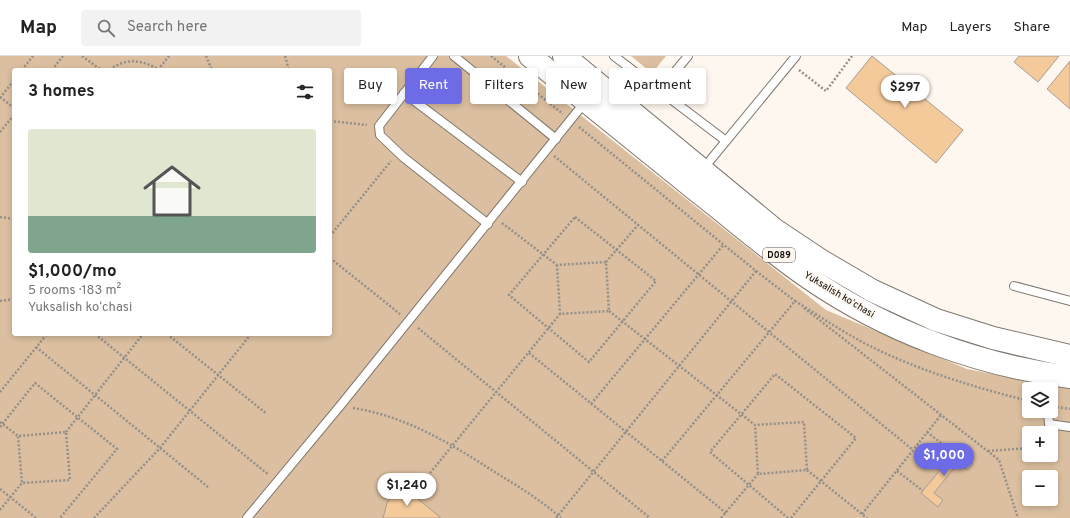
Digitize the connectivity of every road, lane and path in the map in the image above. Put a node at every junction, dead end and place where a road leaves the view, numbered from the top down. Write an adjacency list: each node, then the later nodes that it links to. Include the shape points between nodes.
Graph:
1 (33, 56): 17 (path)
2 (63, 56): 18 (path)
3 (82, 56): 19 (path)
4 (169, 56): 22 (path)
5 (206, 56): 23 (path)
6 (285, 56): 24 (path)
7 (433, 56): 29 (lane)
8 (454, 56): 40 (lane)
9 (492, 56): 37 (path)
10 (530, 56): 27 (main road, Yuksalish koʻchasi / D089)
11 (564, 56): 44 (main road, Yuksalish koʻchasi / D089)
12 (614, 56): 25 (lane)
13 (688, 56): 26 (lane)
14 (796, 56): 16 (lane)
15 (852, 56): 16 (path, via 826,91)
16 (791, 63): 41 (lane)
17 (24, 68)
18 (54, 68)
19 (98, 68)
20 (113, 68): 21 (path, via 131,61 150,64)
21 (155, 68)
22 (160, 68)
23 (211, 68)
24 (288, 68)
25 (630, 68)
26 (678, 68)
27 (546, 69)
28 (12, 82): 30 (path)
29 (404, 93): 38 (lane); 45 (lane)
30 (0, 97): 34 (path)
31 (584, 104): 37 (lane)
32 (589, 104): 85 (main road, Yuksalish koʻchasi / D089, via 809,278 864,311 930,342)
33 (677, 104): 41 (lane)
34 (12, 106)
35 (12, 117): 39 (path)
36 (332, 121): 38 (path)
37 (571, 121): 40 (lane); 52 (path)
38 (379, 126): 43 (lane, via 380,135)
39 (0, 132)
40 (556, 139): 42 (lane)
41 (726, 141): 44 (lane)
42 (547, 150): 45 (lane); 50 (path)
43 (398, 153): 49 (lane); 51 (path)
44 (702, 170): 80 (main road, Yuksalish koʻchasi / D089, via 775,230 873,291 936,320 993,338)
45 (522, 182): 47 (lane)
46 (0, 216): 48 (path)
47 (494, 217): 49 (lane); 54 (path)
48 (12, 219)
49 (488, 224): 68 (lane)
50 (638, 224): 53 (path); 59 (path)
51 (332, 234)
52 (724, 244): 58 (path); 59 (path)
53 (617, 250): 54 (path, via 575,217); 56 (path); 69 (path, via 656,281)
54 (543, 254): 57 (path); 70 (path, via 509,295)
55 (332, 260): 68 (path)
56 (606, 262): 57 (path); 66 (path)
57 (558, 265): 67 (path)
58 (756, 271): 63 (path); 65 (path)
59 (698, 274): 65 (path); 77 (path)
60 (1014, 286): 64 (lane)
61 (12, 299): 62 (path)
62 (0, 301)
63 (795, 301): 71 (path); 90 (path, via 865,343 914,366 975,388); 96 (path)
64 (1070, 301)
65 (732, 302): 71 (path); 82 (path)
66 (609, 311): 67 (path); 69 (path)
67 (560, 314): 70 (path)
68 (409, 321): 87 (path); 92 (lane)
69 (623, 321): 70 (path, via 589,362); 77 (path)
70 (549, 328): 79 (path)
71 (769, 332): 89 (path); 110 (path)
72 (45, 336): 78 (path)
73 (98, 336): 81 (path)
74 (142, 336): 81 (path)
75 (169, 336): 83 (path)
76 (249, 336): 83 (path)
77 (645, 339): 82 (path); 91 (path)
78 (36, 347): 86 (path); 88 (path)
79 (529, 353): 87 (path); 91 (path)
80 (1070, 356)
81 (125, 358): 88 (path); 93 (path)
82 (680, 366): 89 (path); 104 (path)
83 (218, 375): 93 (path); 94 (path)
84 (1070, 377): 85 (main road, Yuksalish koʻchasi / D089)
85 (1048, 382)
86 (0, 392)
87 (496, 392): 107 (path); 116 (path)
88 (95, 395): 97 (path); 108 (path)
89 (717, 395): 95 (path); 113 (path)
90 (1022, 399)
91 (591, 404): 104 (path)
92 (340, 406): 107 (path, via 371,411 404,422); 119 (lane)
93 (189, 410): 108 (path); 119 (path)
94 (267, 414)
95 (741, 415): 100 (path); 120 (path, via 775,374 856,438); 122 (path, via 710,452)
96 (941, 415): 105 (path); 111 (path)
97 (78, 417): 99 (path, via 35,383); 103 (path); 132 (path, via 117,449)
98 (1048, 418): 102 (lane, via 1048,424)
99 (1, 423): 101 (path); 106 (path)
100 (755, 425): 114 (path, via 804,422); 118 (path)
101 (0, 427)
102 (1070, 427)
103 (66, 432): 106 (path); 121 (path, via 70,480)
104 (626, 432): 113 (path); 116 (path)
105 (927, 432): 110 (path); 112 (path)
106 (18, 436): 121 (path)
107 (453, 445): 117 (path); 130 (path)
108 (160, 448): 123 (path); 133 (path)
109 (1022, 449): 111 (path)
110 (913, 450): 115 (path)
111 (988, 451): 141 (path, via 999,460)
112 (954, 453)
113 (662, 461): 128 (path)
114 (806, 470): 118 (path); 120 (path)
115 (897, 471): 125 (path); 129 (path)
116 (594, 472): 130 (path); 136 (path)
117 (430, 473)
118 (758, 474): 122 (path)
119 (278, 481): 134 (lane)
120 (821, 482): 129 (path); 139 (path)
121 (22, 483): 126 (path)
122 (749, 485): 128 (path); 138 (path)
123 (208, 487)
124 (0, 489): 126 (path)
125 (923, 490)
126 (10, 497): 127 (path); 131 (path)
127 (0, 510)
128 (726, 513): 137 (path)
129 (862, 514): 140 (path)
130 (557, 517): 135 (path)
131 (36, 518)
132 (60, 518)
133 (94, 518)
134 (247, 518)
135 (561, 518)
136 (650, 518)
137 (721, 518)
138 (788, 518)
139 (791, 518)
140 (867, 518)
141 (1018, 518)

